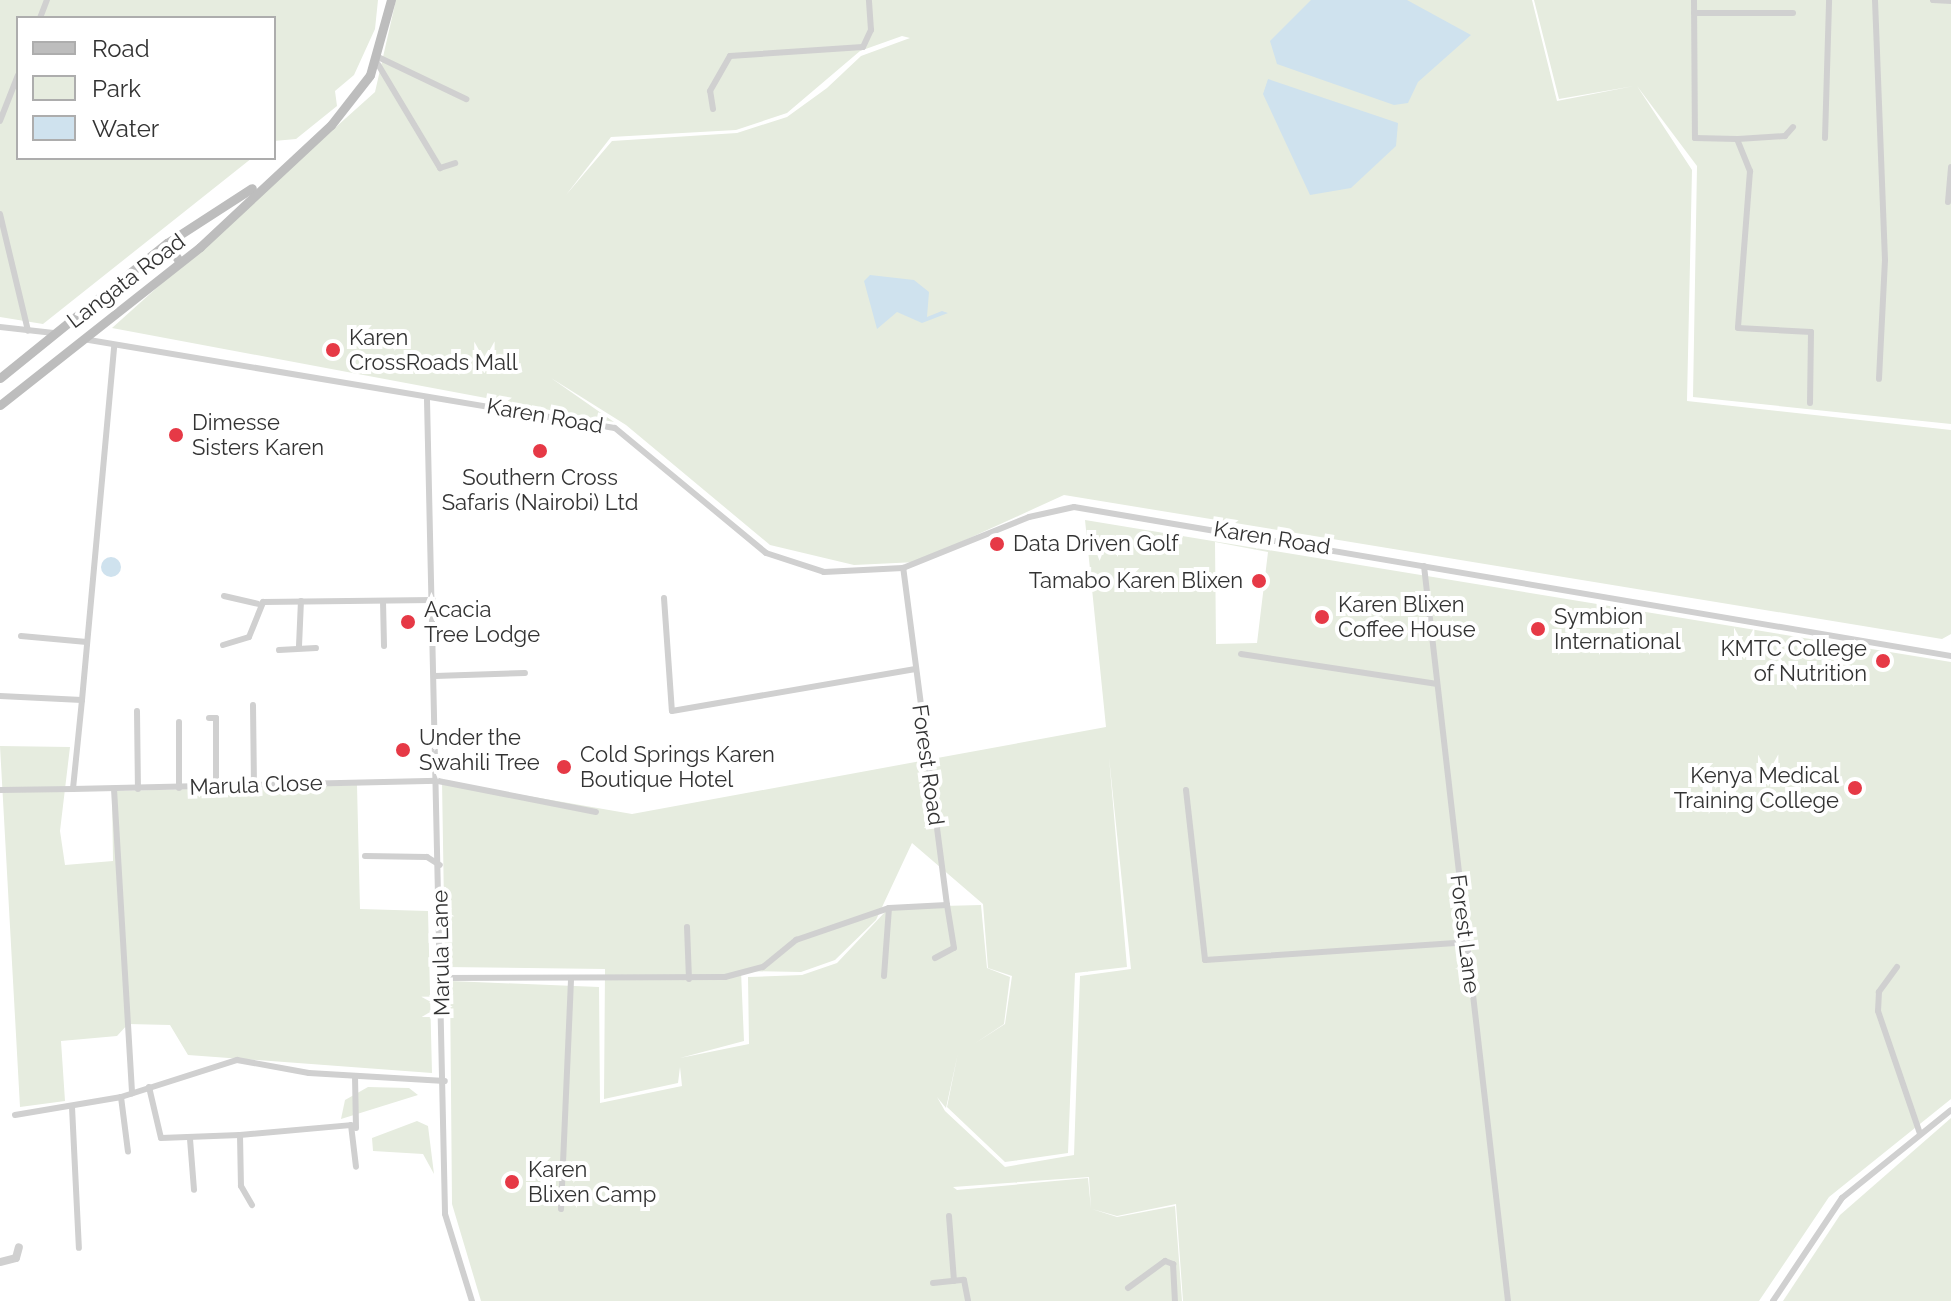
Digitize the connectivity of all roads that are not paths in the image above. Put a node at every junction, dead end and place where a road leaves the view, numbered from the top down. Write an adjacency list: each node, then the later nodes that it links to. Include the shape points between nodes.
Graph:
1 (391, 0): 10 (main road, Langata Road)
2 (869, 0): 13 (street, via 866,45 730,56 710,91)
3 (1694, 0): 8 (street)
4 (1829, 0): 16 (street, via 1835,7)
5 (1875, 0): 31 (street, via 1885,260)
6 (1933, 0): 7 (street)
7 (1951, 1)
8 (1694, 13): 9 (street); 17 (street, via 1695,138)
9 (1793, 13)
10 (377, 59): 12 (street); 18 (street, via 440,168); 20 (main road, Langata Road, via 348,107)
11 (16, 80): 14 (street)
12 (466, 99)
13 (713, 109)
14 (0, 121)
15 (1793, 127): 17 (street, via 1785,136)
16 (1825, 138)
17 (1737, 139): 33 (street, via 1750,171 1738,328 1811,332)
18 (455, 163)
19 (1951, 167): 21 (street)
20 (268, 178): 23 (main road, Langata Road); 24 (main road, Langata Road)
21 (1948, 202)
22 (0, 214): 26 (street)
23 (167, 243): 24 (main road); 27 (main road, Langata Road)
24 (179, 261): 28 (main road, Langata Road)
25 (0, 327): 26 (street)
26 (28, 331): 27 (street)
27 (54, 333): 30 (main road, Langata Road)
28 (79, 339): 29 (street, Karen Road); 34 (main road, Langata Road)
29 (114, 346): 32 (street, Karen Road); 44 (street)
30 (0, 378)
31 (1879, 379)
32 (427, 400): 36 (street, Karen Road, via 615,428 776,559 850,575); 39 (street, Marula Lane)
33 (1810, 403)
34 (0, 405)
35 (1424, 566): 36 (street, Karen Road, via 1074,507 1037,514); 51 (street, Karen Road); 55 (street, Forest Lane)
36 (903, 568): 52 (street, Forest Road)
37 (224, 596): 42 (street)
38 (664, 598): 52 (street, via 672,711)
39 (433, 600): 41 (street); 54 (street, Marula Lane)
40 (305, 601): 41 (street); 42 (street); 46 (street)
41 (383, 601): 47 (street)
42 (258, 604): 45 (street, via 249,637)
43 (21, 636): 44 (street)
44 (87, 642): 57 (street)
45 (223, 645)
46 (299, 646): 48 (street); 49 (street)
47 (384, 646)
48 (284, 647)
49 (316, 648)
50 (1241, 654): 55 (street)
51 (1951, 656)
52 (915, 669): 74 (street, Forest Road)
53 (525, 673): 54 (street)
54 (435, 676): 62 (street, Marula Lane)
55 (1436, 684): 77 (street, Forest Lane)
56 (0, 696): 57 (street)
57 (82, 700): 66 (street)
58 (253, 705): 63 (street)
59 (137, 711): 68 (street)
60 (209, 718): 64 (street, via 216,718)
61 (179, 722): 65 (street)
62 (438, 781): 63 (street, Marula Close); 71 (street, Marula Close); 73 (street, Marula Lane)
63 (254, 785): 64 (street, Marula Close)
64 (216, 786): 65 (street, Marula Close)
65 (179, 788): 68 (street, Marula Close)
66 (73, 789): 67 (street, Marula Close); 69 (street, Marula Close)
67 (114, 789): 68 (street, Marula Close); 87 (street)
68 (138, 789)
69 (0, 790)
70 (1186, 790): 77 (street, via 1205,960)
71 (596, 812)
72 (365, 856): 73 (street, via 427,857)
73 (440, 865): 81 (street, Marula Lane)
74 (947, 905): 75 (street); 78 (street, Forest Road, via 954,948)
75 (889, 908): 80 (street); 83 (street, via 796,940 751,973)
76 (687, 927): 83 (street)
77 (1466, 942): 111 (street, Forest Lane)
78 (935, 958)
79 (1897, 967): 93 (street, via 1879,992 1878,1011)
80 (884, 976)
81 (441, 978): 82 (street); 85 (street, Marula Lane)
82 (571, 979): 83 (street); 100 (street)
83 (689, 979)
84 (355, 1076): 85 (street); 86 (street, via 237,1060); 92 (street)
85 (445, 1081): 108 (street, Marula Lane, via 445,1214)
86 (149, 1087): 87 (street); 95 (street, via 155,1132 170,1142)
87 (132, 1093): 88 (street)
88 (121, 1097): 89 (street); 96 (street)
89 (72, 1107): 91 (street); 103 (street)
90 (1951, 1110): 93 (street)
91 (15, 1115)
92 (356, 1128): 94 (street); 97 (street)
93 (1920, 1134): 112 (street, via 1842,1198)
94 (240, 1135): 95 (street); 99 (street, via 241,1186)
95 (190, 1139): 98 (street)
96 (128, 1152)
97 (356, 1167)
98 (194, 1190)
99 (252, 1205)
100 (561, 1209)
101 (949, 1216): 105 (street)
102 (19, 1247): 104 (street, via 16,1258)
103 (79, 1248)
104 (0, 1262)
105 (954, 1281): 106 (street); 109 (street, via 966,1282)
106 (933, 1283)
107 (1128, 1288): 110 (street, via 1165,1261 1173,1264)
108 (472, 1301)
109 (968, 1301)
110 (1175, 1301)
111 (1508, 1301)
112 (1773, 1301)

